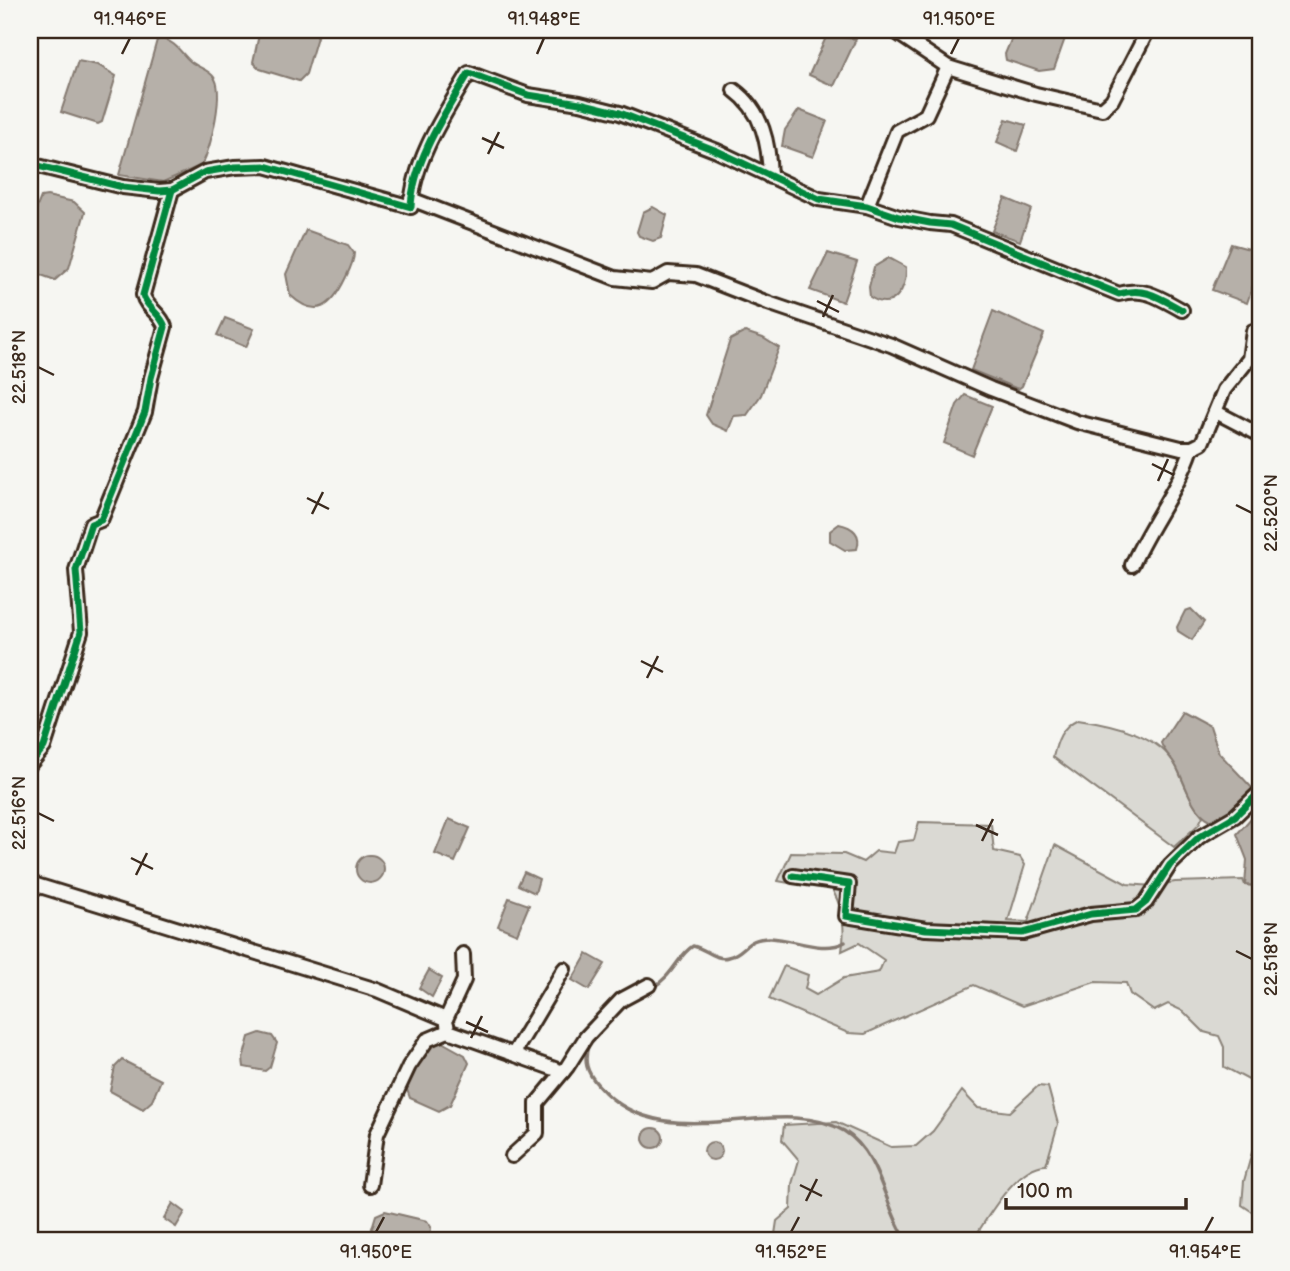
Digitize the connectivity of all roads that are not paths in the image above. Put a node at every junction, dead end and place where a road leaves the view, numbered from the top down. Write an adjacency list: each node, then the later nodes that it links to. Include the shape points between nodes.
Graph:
1 (893, 30): 3 (street)
2 (1148, 30): 3 (street, via 1112,100 1102,109)
3 (948, 67): 9 (street, via 926,115 897,131)
4 (734, 90): 6 (street, via 759,119 769,148)
5 (30, 164): 7 (street, via 123,187)
6 (770, 177): 8 (street, via 621,113 528,95 469,73 429,148); 9 (street, via 819,199)
7 (172, 190): 8 (street, via 205,172 265,166 411,207); 16 (street, via 143,295 165,327 150,377 148,402 101,520 91,524 76,570 80,632 44,747)
8 (411, 199): 14 (street, via 615,278 652,282 668,273 696,275 891,345 1077,422)
9 (867, 206): 10 (street, via 899,217 951,225 1119,295 1133,290 1149,292)
10 (1182, 310)
11 (1253, 331): 12 (street, via 1249,359 1230,379)
12 (1216, 412): 13 (street); 14 (street, via 1202,443)
13 (1260, 435)
14 (1192, 449): 15 (street, via 1182,480 1147,531)
15 (1132, 565)
16 (30, 764)
17 (1260, 792): 18 (street, via 1235,816 1199,837 1170,865 1136,910 1091,914 1023,933 926,929 846,916 849,884)
18 (793, 876)
19 (30, 883): 23 (street, via 377,990)
20 (463, 954): 23 (street, via 464,980)
21 (564, 969): 24 (street)
22 (649, 985): 25 (street, via 621,1000 599,1020)
23 (447, 1025): 24 (street); 27 (street, via 427,1040 409,1066 377,1134)
24 (514, 1053): 25 (street)
25 (564, 1072): 26 (street, via 537,1104 537,1133)
26 (512, 1156)
27 (370, 1185)

